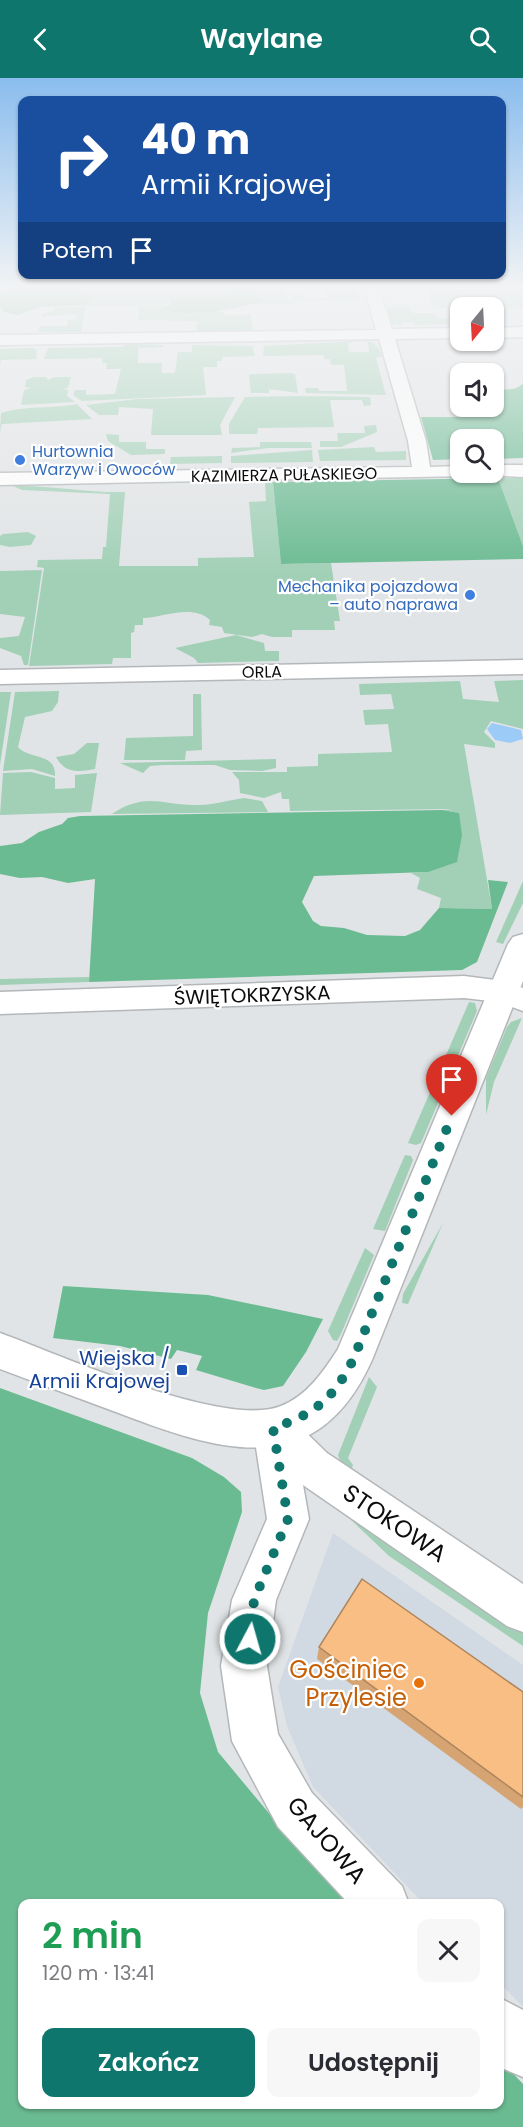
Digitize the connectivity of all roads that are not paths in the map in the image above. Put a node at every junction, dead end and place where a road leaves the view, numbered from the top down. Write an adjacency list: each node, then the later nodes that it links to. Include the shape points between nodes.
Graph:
1 (400, 385): 5 (street, via 417,441)
2 (504, 471): 3 (street)
3 (523, 471)
4 (450, 472): 5 (street, KAZIMIERZA PUŁASKIEGO)
5 (422, 473): 6 (street, KAZIMIERZA PUŁASKIEGO)
6 (0, 479)
7 (523, 667): 8 (street, ORLA)
8 (0, 677)
9 (523, 944): 10 (street)
10 (513, 996): 11 (street, ŚWIĘTOKRZYSKA, via 464,987); 13 (street, via 340,1386 316,1409)
11 (0, 1003)
12 (0, 1351): 13 (street, via 192,1423 233,1431)
13 (273, 1428): 14 (street, STOKOWA, via 312,1467); 15 (street, GAJOWA, via 288,1519 254,1600 244,1666 256,1741 295,1810)
14 (523, 1610)
15 (379, 1899)
16 (504, 2029): 17 (street)
17 (523, 2050)

